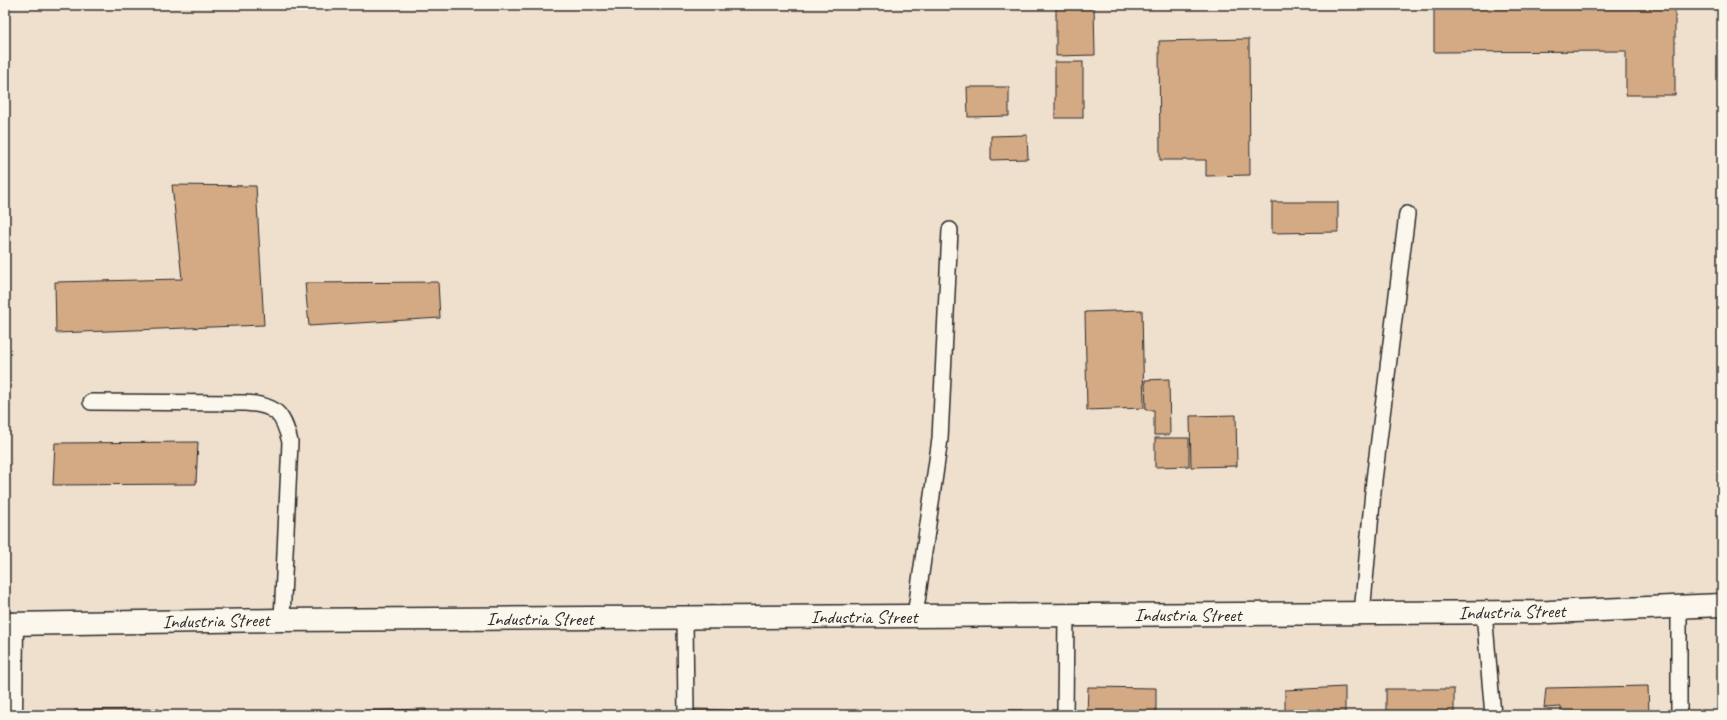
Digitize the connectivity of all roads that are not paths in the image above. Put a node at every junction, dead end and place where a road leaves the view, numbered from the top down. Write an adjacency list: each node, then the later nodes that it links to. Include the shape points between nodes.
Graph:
1 (1408, 214): 7 (lane, via 1374,480)
2 (950, 230): 9 (lane, via 940,439)
3 (91, 402): 11 (lane, via 245,403 265,406 278,413 283,419 290,442)
4 (1722, 604): 5 (street, Industria Street)
5 (1679, 608): 6 (street, Industria Street); 17 (lane)
6 (1484, 613): 7 (street, Industria Street); 16 (lane)
7 (1362, 614): 8 (street, Industria Street)
8 (1066, 615): 9 (street, Industria Street); 15 (lane)
9 (915, 616): 10 (street, Industria Street)
10 (685, 618): 11 (street, Industria Street); 14 (lane)
11 (282, 620): 12 (street, Industria Street)
12 (8, 624): 13 (street)
13 (11, 715)
14 (686, 715)
15 (1065, 715)
16 (1493, 715)
17 (1679, 715)

